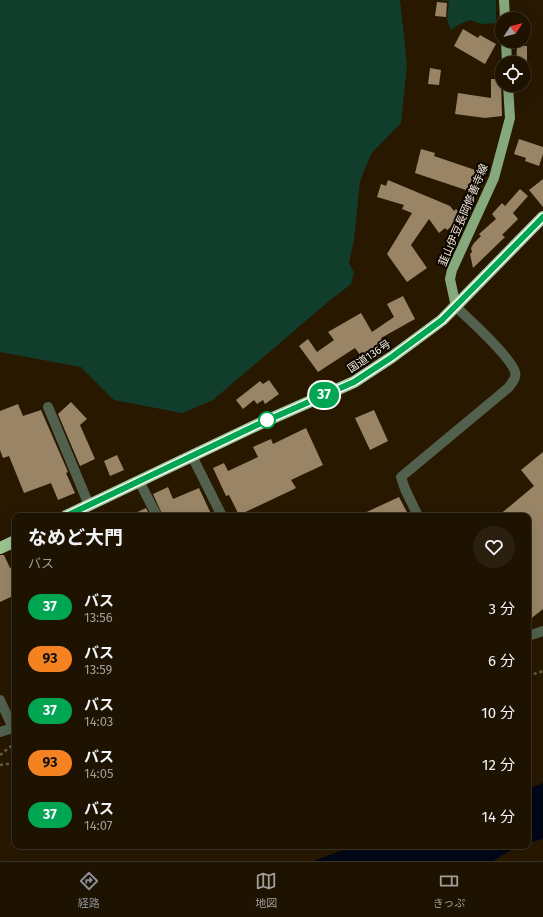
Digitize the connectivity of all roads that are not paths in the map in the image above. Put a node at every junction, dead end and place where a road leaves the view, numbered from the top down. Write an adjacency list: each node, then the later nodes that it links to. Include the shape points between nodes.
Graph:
1 (504, 0): 2 (main road)
2 (505, 12)
3 (508, 92): 5 (main road, 韮山伊豆長岡修善寺線, via 510,118 494,178 452,270 450,279)
4 (543, 217): 5 (highway, 国道136号)
5 (456, 307): 7 (highway, 国道136号, via 392,357 354,382); 13 (street, via 508,359 515,372 514,380 508,388 401,477)
6 (48, 407): 9 (street)
7 (192, 456): 8 (highway, 国道136号); 12 (street)
8 (139, 481): 9 (highway, 国道136号); 11 (street)
9 (89, 505): 10 (highway, 国道136号)
10 (72, 513)
11 (155, 513)
12 (220, 513)
13 (417, 513)
14 (12, 542): 15 (highway)
15 (0, 547)
16 (543, 631): 17 (street)
17 (531, 635)
18 (0, 700): 19 (street)
19 (12, 726)
20 (12, 728): 21 (street)
21 (0, 732)

